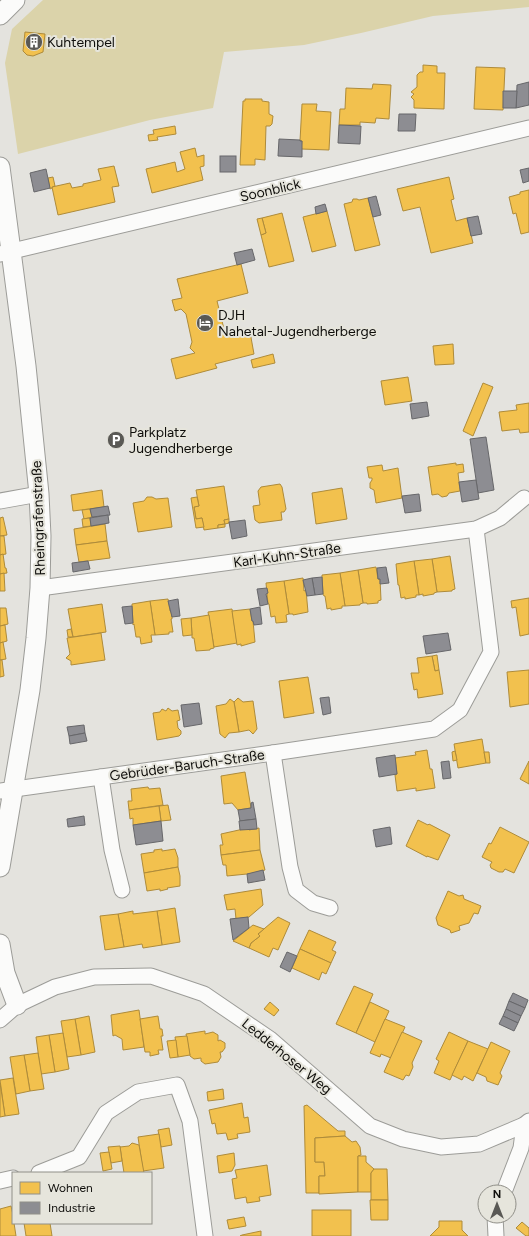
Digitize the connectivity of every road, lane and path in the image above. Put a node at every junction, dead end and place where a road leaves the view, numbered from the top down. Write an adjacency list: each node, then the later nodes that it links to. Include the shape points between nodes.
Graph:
1 (15, 0): 2 (street)
2 (0, 15)
3 (529, 128): 5 (street, Soonblick)
4 (0, 167): 5 (street, Rheingrafenstraße)
5 (5, 253): 6 (street, Rheingrafenstraße, via 26,366)
6 (39, 494): 8 (street); 10 (street, Rheingrafenstraße)
7 (524, 498): 9 (street, Karl-Kuhn-Straße, via 500,518)
8 (0, 501)
9 (476, 529): 10 (street, Karl-Kuhn-Straße); 11 (street, Gebrüder-Baruch-Straße, via 491,652 460,710 434,729)
10 (40, 588): 13 (street, Rheingrafenstraße, via 30,690)
11 (273, 753): 12 (street, Gebrüder-Baruch-Straße); 16 (street, Gebrüder-Baruch-Straße, via 290,867 296,890 313,903)
12 (101, 777): 13 (street, Gebrüder-Baruch-Straße); 15 (street, Gebrüder-Baruch-Straße, via 112,850)
13 (6, 790): 14 (street, Rheingrafenstraße)
14 (0, 868)
15 (122, 890)
16 (330, 908)
17 (0, 944): 18 (street, via 5,973)
18 (17, 1005): 19 (street); 20 (street, Ledderhoser Weg, via 54,987 94,977 151,976 204,994 270,1039 370,1126 403,1139 441,1147 479,1144)
19 (0, 1020)
20 (527, 1123): 24 (street, via 521,1148)
21 (41, 1172): 26 (street, via 79,1158 106,1113 138,1092 177,1085 190,1121)
22 (12, 1178): 23 (street)
23 (0, 1181)
24 (507, 1184)
25 (495, 1224): 27 (street)
26 (205, 1236)
27 (496, 1236)

